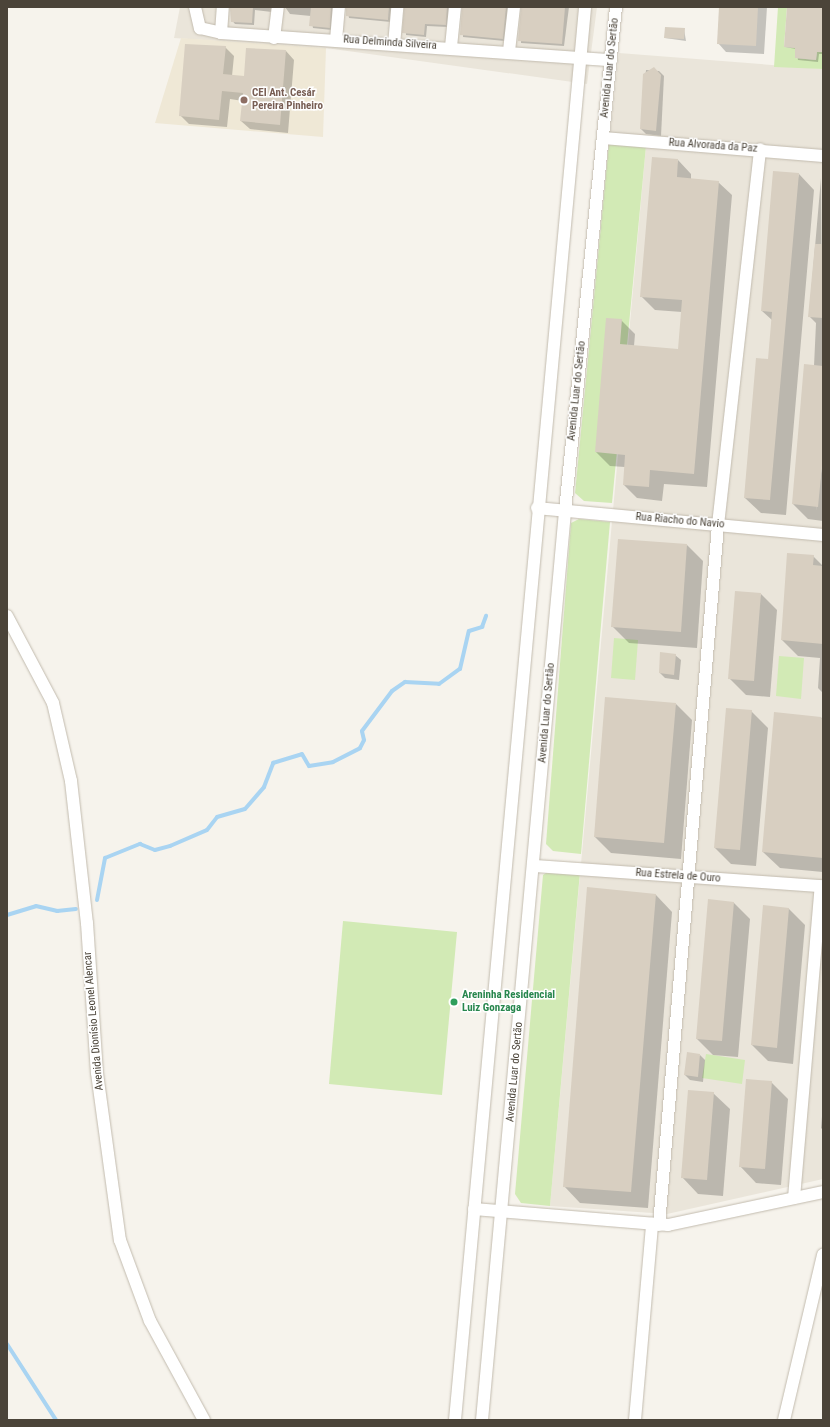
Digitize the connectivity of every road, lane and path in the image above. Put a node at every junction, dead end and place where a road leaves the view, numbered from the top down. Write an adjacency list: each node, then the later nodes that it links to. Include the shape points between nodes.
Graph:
1 (195, 7): 10 (street, Rua Delminda Silveira, via 200,28)
2 (223, 7): 10 (street)
3 (278, 7): 11 (street)
4 (339, 7): 12 (street)
5 (397, 7): 13 (street)
6 (455, 7): 14 (street)
7 (514, 7): 15 (street)
8 (585, 7): 16 (street)
9 (616, 7): 17 (street, Avenida Luar do Sertão)
10 (221, 34): 11 (street, Rua Delminda Silveira)
11 (274, 38): 12 (street, Rua Delminda Silveira)
12 (336, 40): 13 (street, Rua Delminda Silveira)
13 (394, 45): 14 (street, Rua Delminda Silveira)
14 (451, 47): 15 (street, Rua Delminda Silveira)
15 (509, 51): 16 (street, Rua Delminda Silveira)
16 (581, 58): 17 (street, Rua Delminda Silveira); 21 (street)
17 (610, 60): 18 (street, Avenida Luar do Sertão)
18 (603, 138): 19 (street, Rua Alvorada da Paz); 22 (street, Avenida Luar do Sertão)
19 (760, 149): 20 (street, Rua Alvorada da Paz); 23 (street)
20 (823, 156)
21 (537, 508): 22 (street, Rua Riacho do Navio); 31 (street)
22 (565, 511): 23 (street, Rua Riacho do Navio); 26 (street, Avenida Luar do Sertão)
23 (718, 525): 24 (street, Rua Riacho do Navio); 27 (street)
24 (823, 535)
25 (7, 616): 35 (street, Avenida Dionísio Leonel Alencar, via 53,703 71,781 87,923 97,1073 120,1240 150,1321)
26 (534, 866): 27 (street, Rua Estrela de Ouro); 32 (street, Avenida Luar do Sertão)
27 (687, 877): 28 (street, Rua Estrela de Ouro); 33 (street)
28 (822, 886): 30 (street)
29 (823, 1192): 30 (street)
30 (794, 1198): 33 (street, via 678,1224)
31 (474, 1209): 32 (street); 36 (street)
32 (503, 1211): 33 (street); 37 (street, Avenida Luar do Sertão)
33 (656, 1224): 38 (street)
34 (823, 1255): 39 (street)
35 (204, 1420)
36 (455, 1420)
37 (482, 1420)
38 (635, 1420)
39 (784, 1420)

